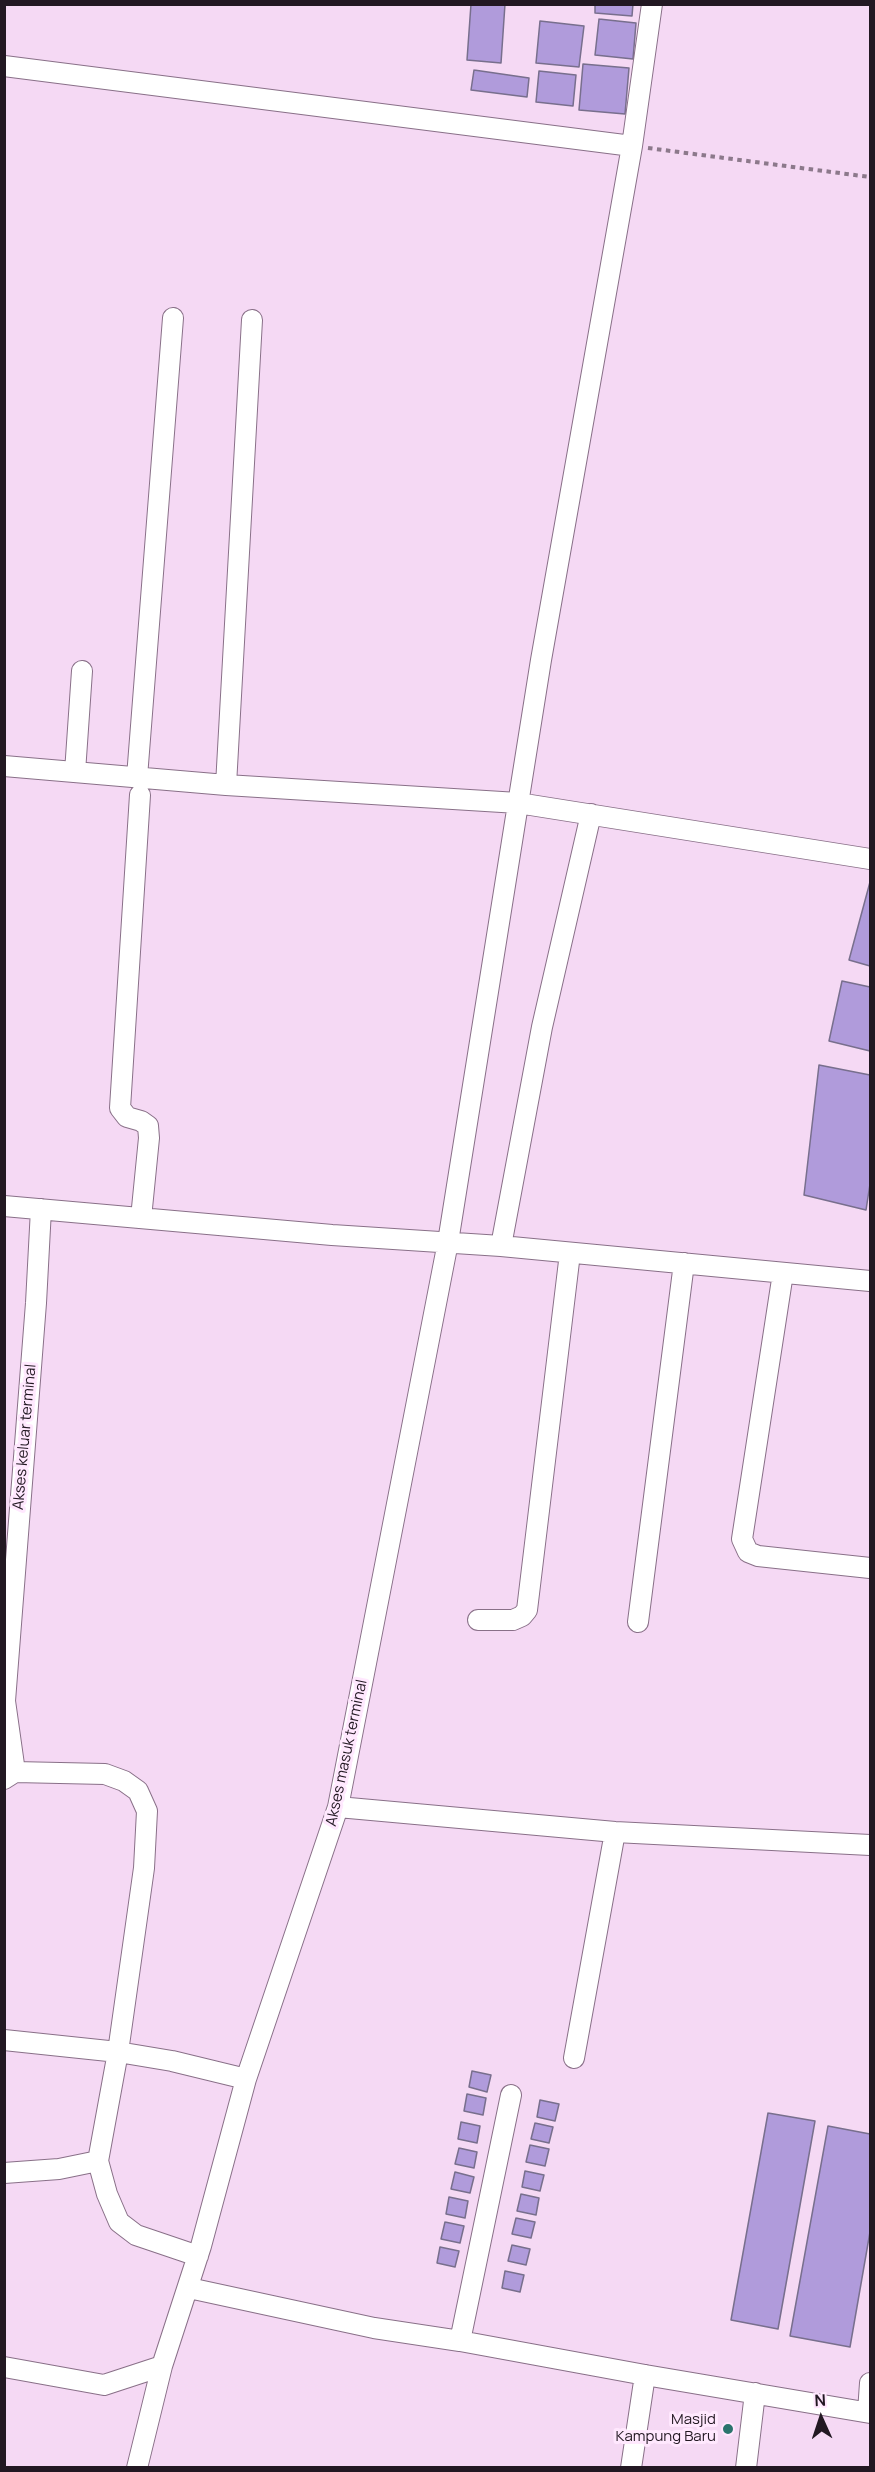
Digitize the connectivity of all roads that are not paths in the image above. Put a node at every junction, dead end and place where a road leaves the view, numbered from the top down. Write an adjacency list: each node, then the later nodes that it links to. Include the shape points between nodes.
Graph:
1 (652, 4): 3 (street, Akses masuk terminal)
2 (4, 66): 3 (street)
3 (632, 146): 11 (street, Akses masuk terminal)
4 (173, 318): 10 (street)
5 (252, 320): 9 (street)
6 (82, 671): 8 (street)
7 (4, 766): 8 (street)
8 (75, 772): 10 (street)
9 (226, 785): 10 (street); 11 (street)
10 (138, 786): 16 (street, via 120,1108 127,1117 148,1126)
11 (518, 803): 12 (street); 17 (street, Akses masuk terminal)
12 (591, 814): 13 (street); 18 (street, via 542,1027)
13 (870, 859)
14 (4, 1206): 15 (street)
15 (41, 1209): 16 (street); 26 (street, Akses keluar terminal, via 4,1701)
16 (141, 1218): 17 (street)
17 (448, 1242): 18 (street); 27 (street, Akses masuk terminal)
18 (501, 1246): 19 (street)
19 (570, 1253): 20 (street); 24 (street, via 527,1610 513,1620)
20 (684, 1263): 21 (street); 25 (street)
21 (783, 1273): 22 (street); 23 (street, via 742,1539 748,1552 758,1556)
22 (870, 1281)
23 (870, 1568)
24 (478, 1620)
25 (638, 1622)
26 (10, 1776): 31 (street, via 105,1774 138,1791 147,1811 144,1868)
27 (338, 1807): 28 (street); 33 (street, Akses masuk terminal)
28 (615, 1832): 29 (street); 32 (street)
29 (870, 1845)
30 (4, 2040): 31 (street)
31 (118, 2052): 33 (street); 35 (street)
32 (574, 2058)
33 (246, 2079): 37 (street, Akses masuk terminal)
34 (511, 2095): 39 (street)
35 (98, 2162): 36 (street); 37 (street, via 119,2222 136,2235)
36 (4, 2173)
37 (198, 2256): 38 (street, Akses masuk terminal)
38 (189, 2288): 39 (street, via 374,2328); 41 (street, Akses masuk terminal)
39 (460, 2341): 42 (street)
40 (4, 2367): 41 (street, via 104,2385)
41 (162, 2367): 46 (street, Akses masuk terminal)
42 (645, 2375): 44 (street); 47 (street)
43 (870, 2383): 45 (street)
44 (755, 2393): 45 (street); 48 (street)
45 (869, 2412)
46 (137, 2468)
47 (631, 2468)
48 (746, 2468)

